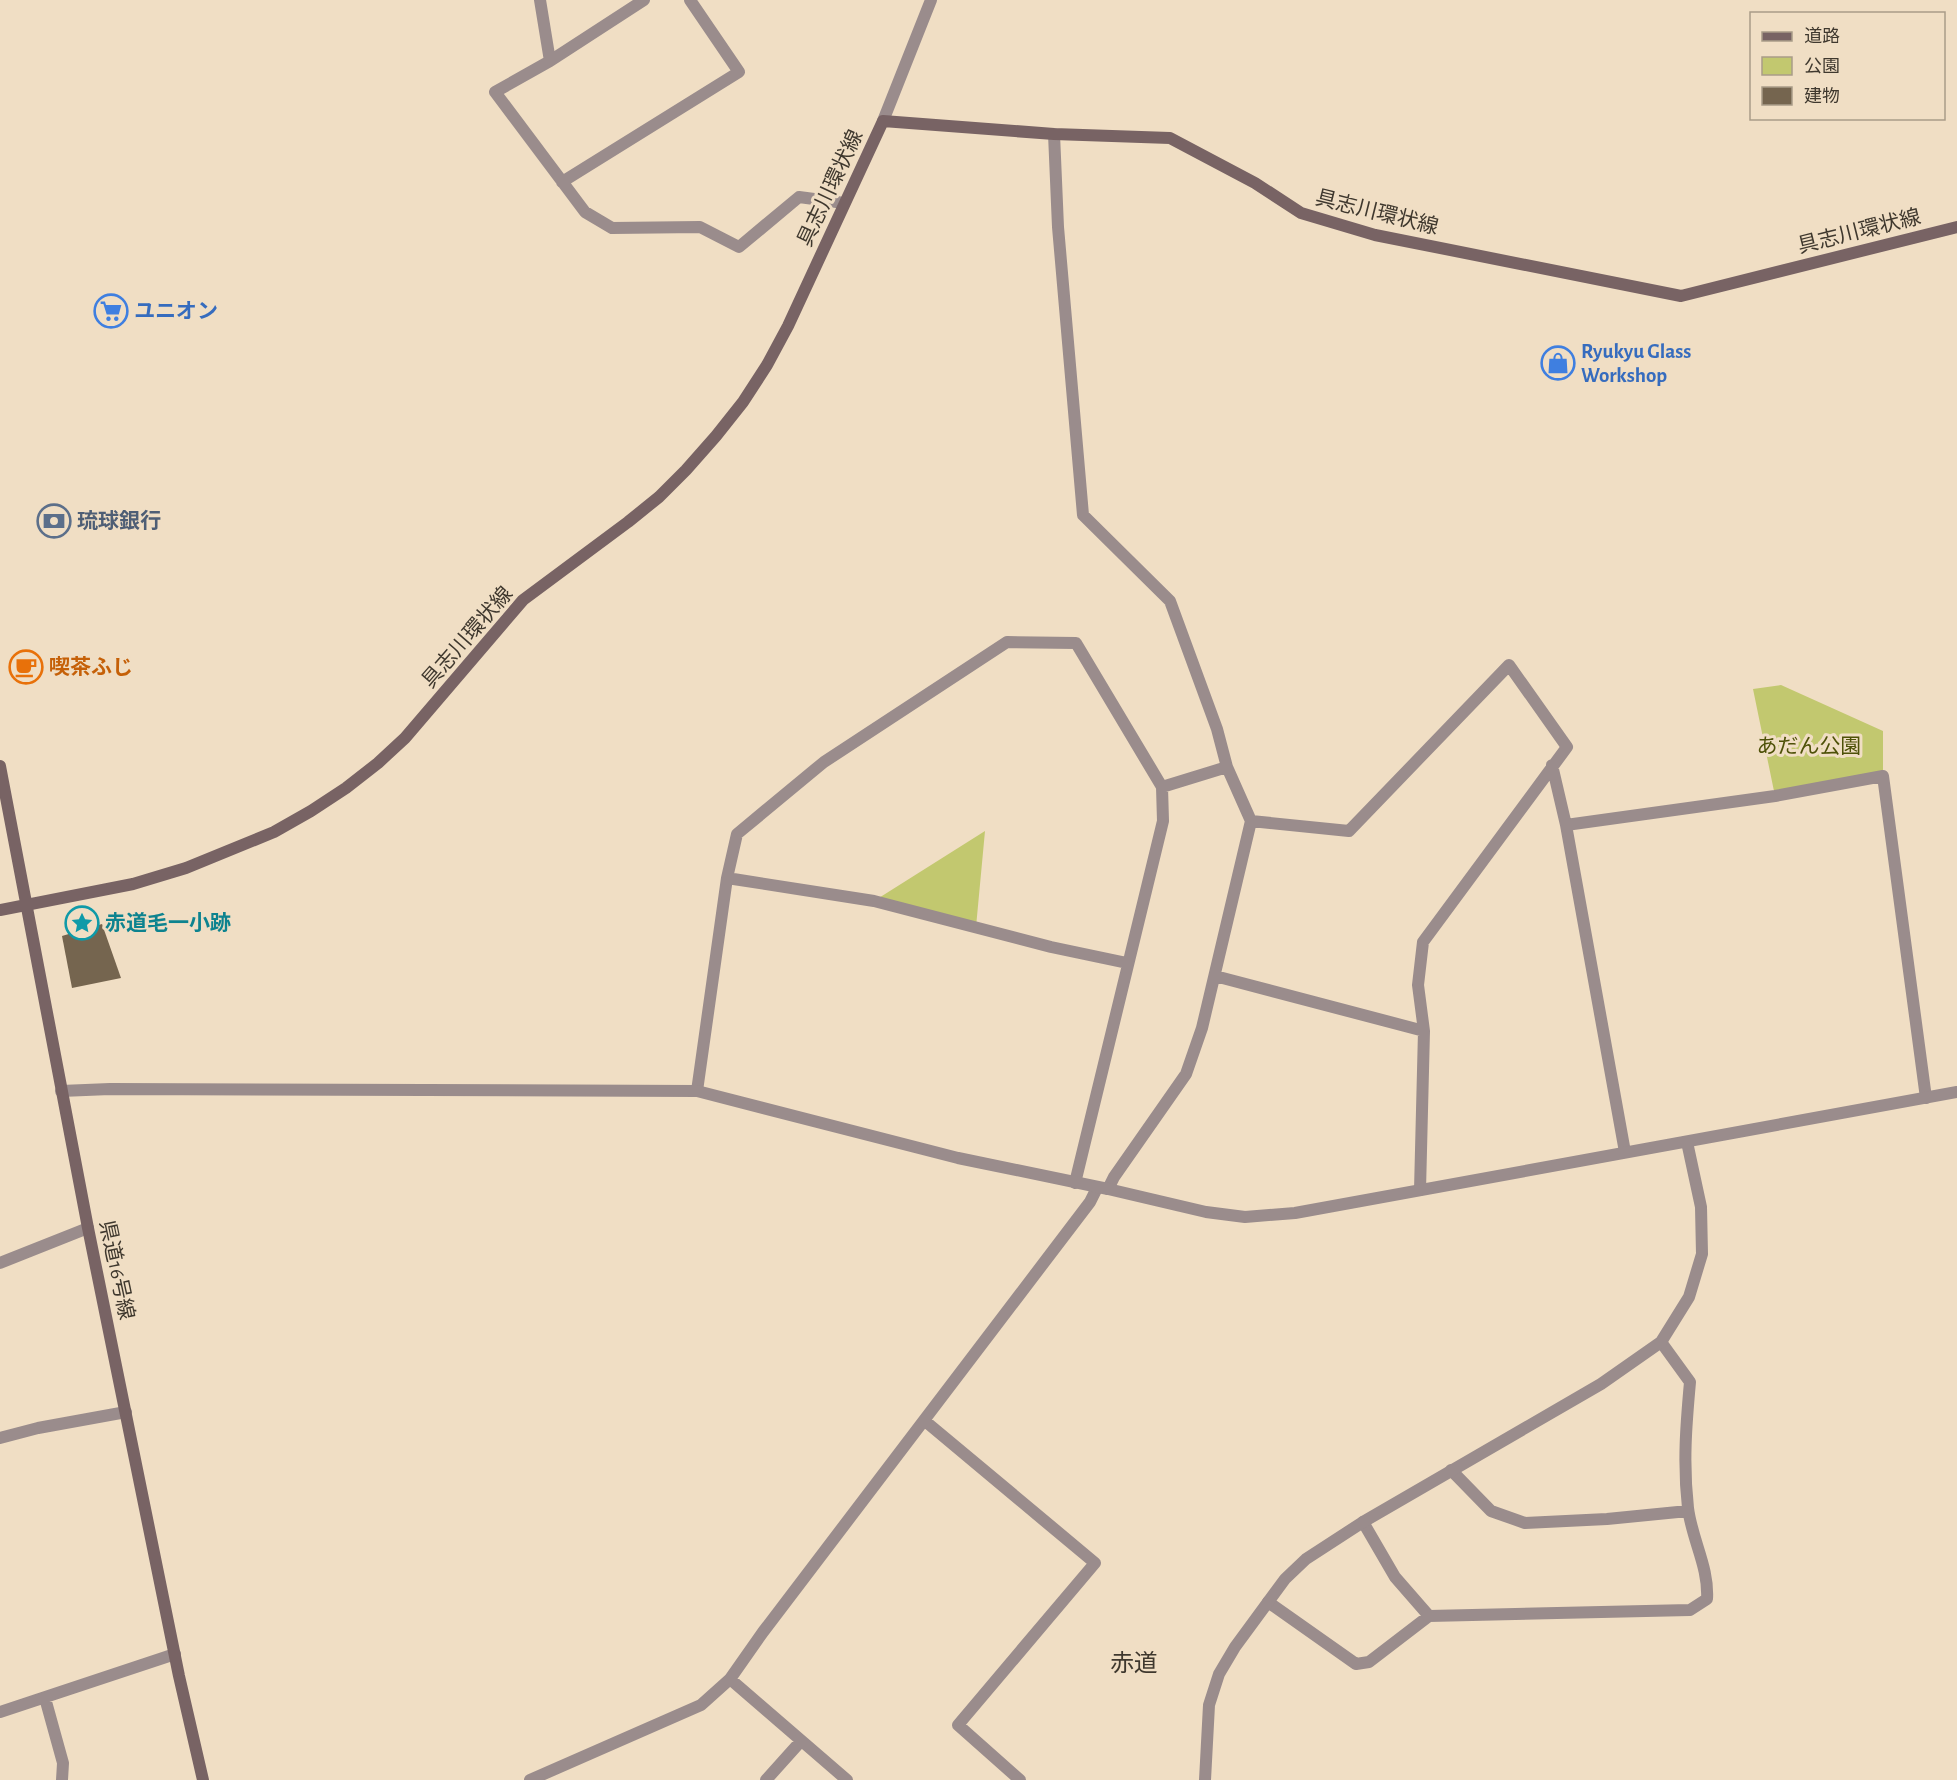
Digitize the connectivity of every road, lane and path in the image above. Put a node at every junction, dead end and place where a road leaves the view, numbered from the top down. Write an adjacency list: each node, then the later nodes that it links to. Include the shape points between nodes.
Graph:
1 (540, 0): 5 (street)
2 (644, 0): 5 (street)
3 (690, 0): 8 (street, via 739,72)
4 (931, 0): 6 (street)
5 (550, 61): 8 (street, via 495,92)
6 (883, 122): 7 (main road, 具志川環状線); 9 (main road, 具志川環状線)
7 (1054, 134): 10 (main road, 具志川環状線, via 1170,138 1255,183 1301,213 1376,235 1681,296); 13 (street, via 1058,227 1083,515 1170,601)
8 (562, 182): 9 (street, via 585,212 612,228 700,227 740,247 799,196)
9 (844, 202): 18 (main road, 具志川環状線, via 767,365 716,436 659,497 523,600 405,738 378,763 311,811 186,868 133,884)
10 (1957, 227)
11 (1552, 765): 15 (street, via 1567,747 1509,665 1349,831); 16 (street); 22 (street, via 1423,942 1418,985)
12 (0, 766): 18 (main road, 県道16号線)
13 (1227, 767): 14 (street); 15 (street)
14 (1162, 786): 17 (street, via 1076,644 1007,642 824,762 736,834); 20 (street, via 1163,821)
15 (1251, 821): 21 (street)
16 (1566, 825): 26 (street, via 1775,796 1883,776); 28 (street)
17 (727, 878): 20 (street, via 874,901); 24 (street)
18 (26, 906): 19 (main road, 具志川環状線); 23 (main road, 県道16号線)
19 (0, 910)
20 (1127, 963): 29 (street)
21 (1215, 976): 22 (street); 30 (street, via 1186,1074 1114,1177)
22 (1425, 1031): 31 (street)
23 (61, 1091): 24 (street); 32 (main road, 県道16号線)
24 (697, 1091): 29 (street, via 958,1158)
25 (1957, 1092): 26 (street)
26 (1926, 1098): 27 (street)
27 (1687, 1142): 28 (street); 34 (street, via 1701,1207 1702,1254 1689,1297)
28 (1625, 1152): 31 (street)
29 (1075, 1183): 30 (street)
30 (1102, 1188): 31 (street, via 1245,1217 1295,1213); 36 (street)
31 (1420, 1190)
32 (88, 1228): 33 (street); 35 (main road, 県道16号線)
33 (0, 1263)
34 (1661, 1342): 38 (street, via 1601,1384); 39 (street, via 1690,1382 1684,1450)
35 (126, 1412): 37 (street); 43 (main road, 県道16号線)
36 (925, 1421): 44 (street); 53 (street, via 1095,1563 958,1725)
37 (0, 1438)
38 (1451, 1470): 39 (street, via 1491,1511 1525,1523); 40 (street)
39 (1688, 1511): 42 (street, via 1708,1582 1707,1599 1690,1610)
40 (1363, 1522): 41 (street, via 1306,1559); 42 (street, via 1395,1577)
41 (1268, 1602): 42 (street, via 1356,1664 1369,1662); 54 (street, via 1219,1674 1209,1705)
42 (1429, 1616)
43 (175, 1654): 45 (street); 49 (main road, 県道16号線)
44 (730, 1679): 47 (street); 50 (street, via 701,1706)
45 (45, 1698): 46 (street); 48 (street, via 63,1763)
46 (0, 1712)
47 (801, 1741): 51 (street); 52 (street)
48 (62, 1780)
49 (203, 1780)
50 (530, 1780)
51 (766, 1780)
52 (847, 1780)
53 (1020, 1780)
54 (1205, 1780)

